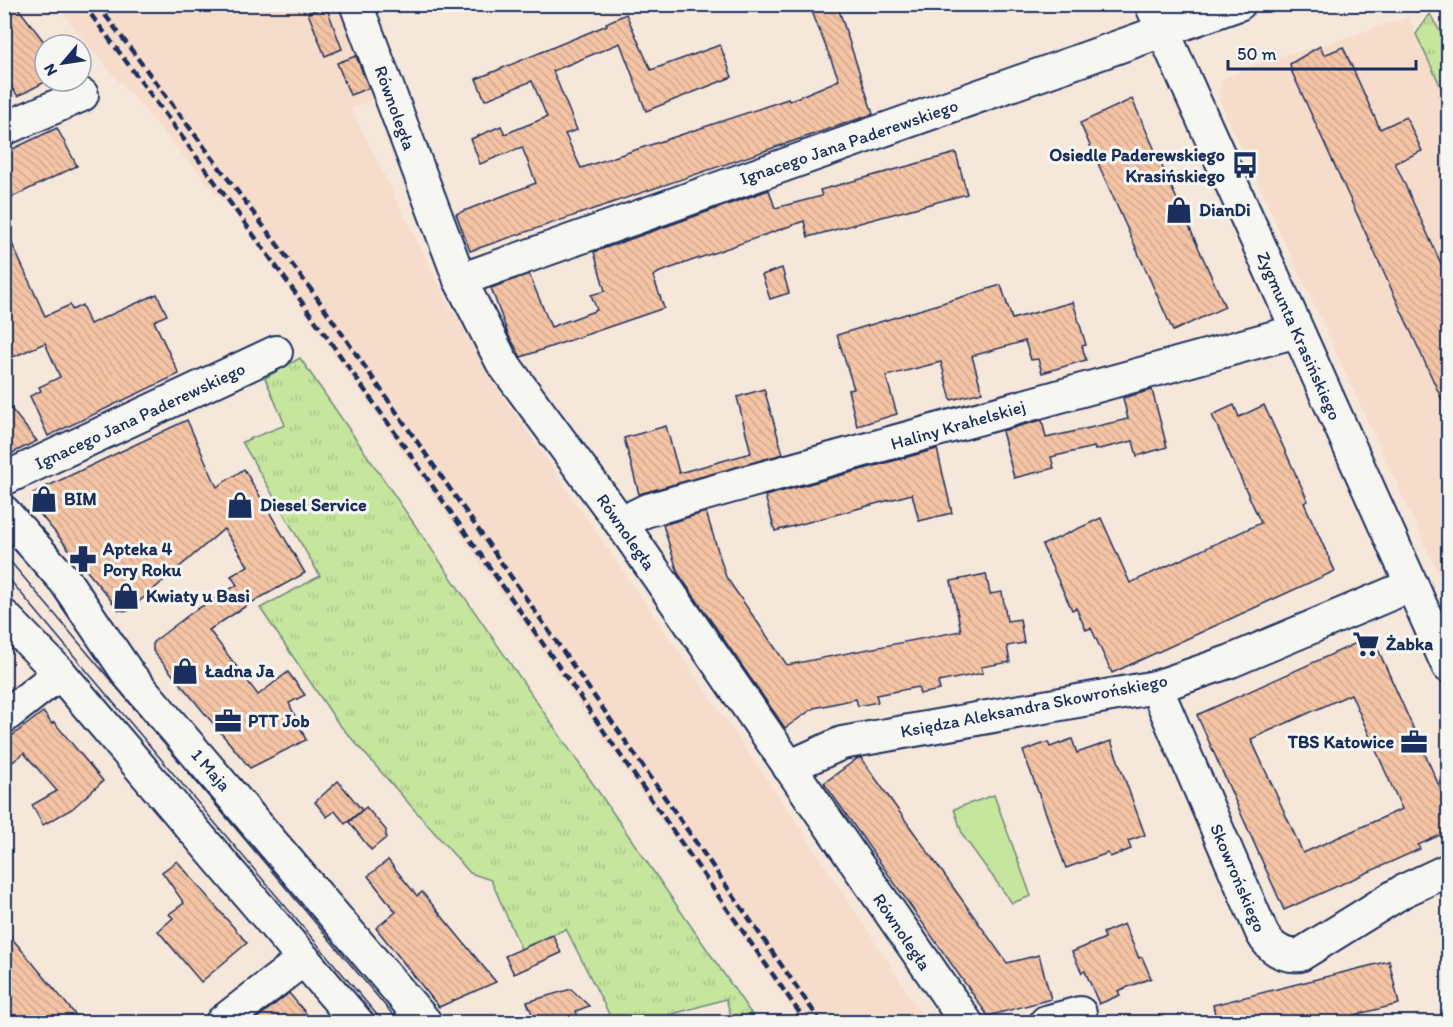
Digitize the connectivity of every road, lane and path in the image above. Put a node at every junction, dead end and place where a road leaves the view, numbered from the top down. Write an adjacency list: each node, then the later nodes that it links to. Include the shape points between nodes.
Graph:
1 (356, 4): 6 (street, Równoległa)
2 (1239, 4): 3 (street, Ignacego Jana Paderewskiego)
3 (1156, 18): 6 (street, Ignacego Jana Paderewskiego); 7 (street, Zygmunta Krasińskiego)
4 (82, 94): 5 (street)
5 (6, 125)
6 (460, 280): 11 (street, Równoległa, via 502,362)
7 (1297, 331): 11 (street, Haliny Krahelskiej, via 714,491 645,511); 12 (street, Zygmunta Krasińskiego)
8 (276, 352): 9 (street, Ignacego Jana Paderewskiego)
9 (4, 479)
10 (4, 512): 24 (street, 1 Maja, via 64,581 129,675)
11 (621, 523): 18 (street, Równoległa)
12 (1412, 585): 14 (street, Zygmunta Krasińskiego); 16 (street, Księdza Aleksandra Skowrońskiego, via 1231,661)
13 (4, 616): 15 (street)
14 (1449, 666)
15 (60, 673): 17 (street); 20 (street)
16 (1156, 687): 18 (street, Księdza Aleksandra Skowrońskiego, via 851,741); 19 (street, Skowrońskiego, via 1262,933 1267,943 1278,950 1288,956 1300,955 1403,891)
17 (4, 717)
18 (789, 767): 25 (street, Równoległa)
19 (1449, 870)
20 (304, 959): 22 (street); 23 (street)
21 (1080, 1013): 26 (street)
22 (222, 1023)
23 (357, 1023)
24 (425, 1023)
25 (966, 1023)
26 (1047, 1023)

